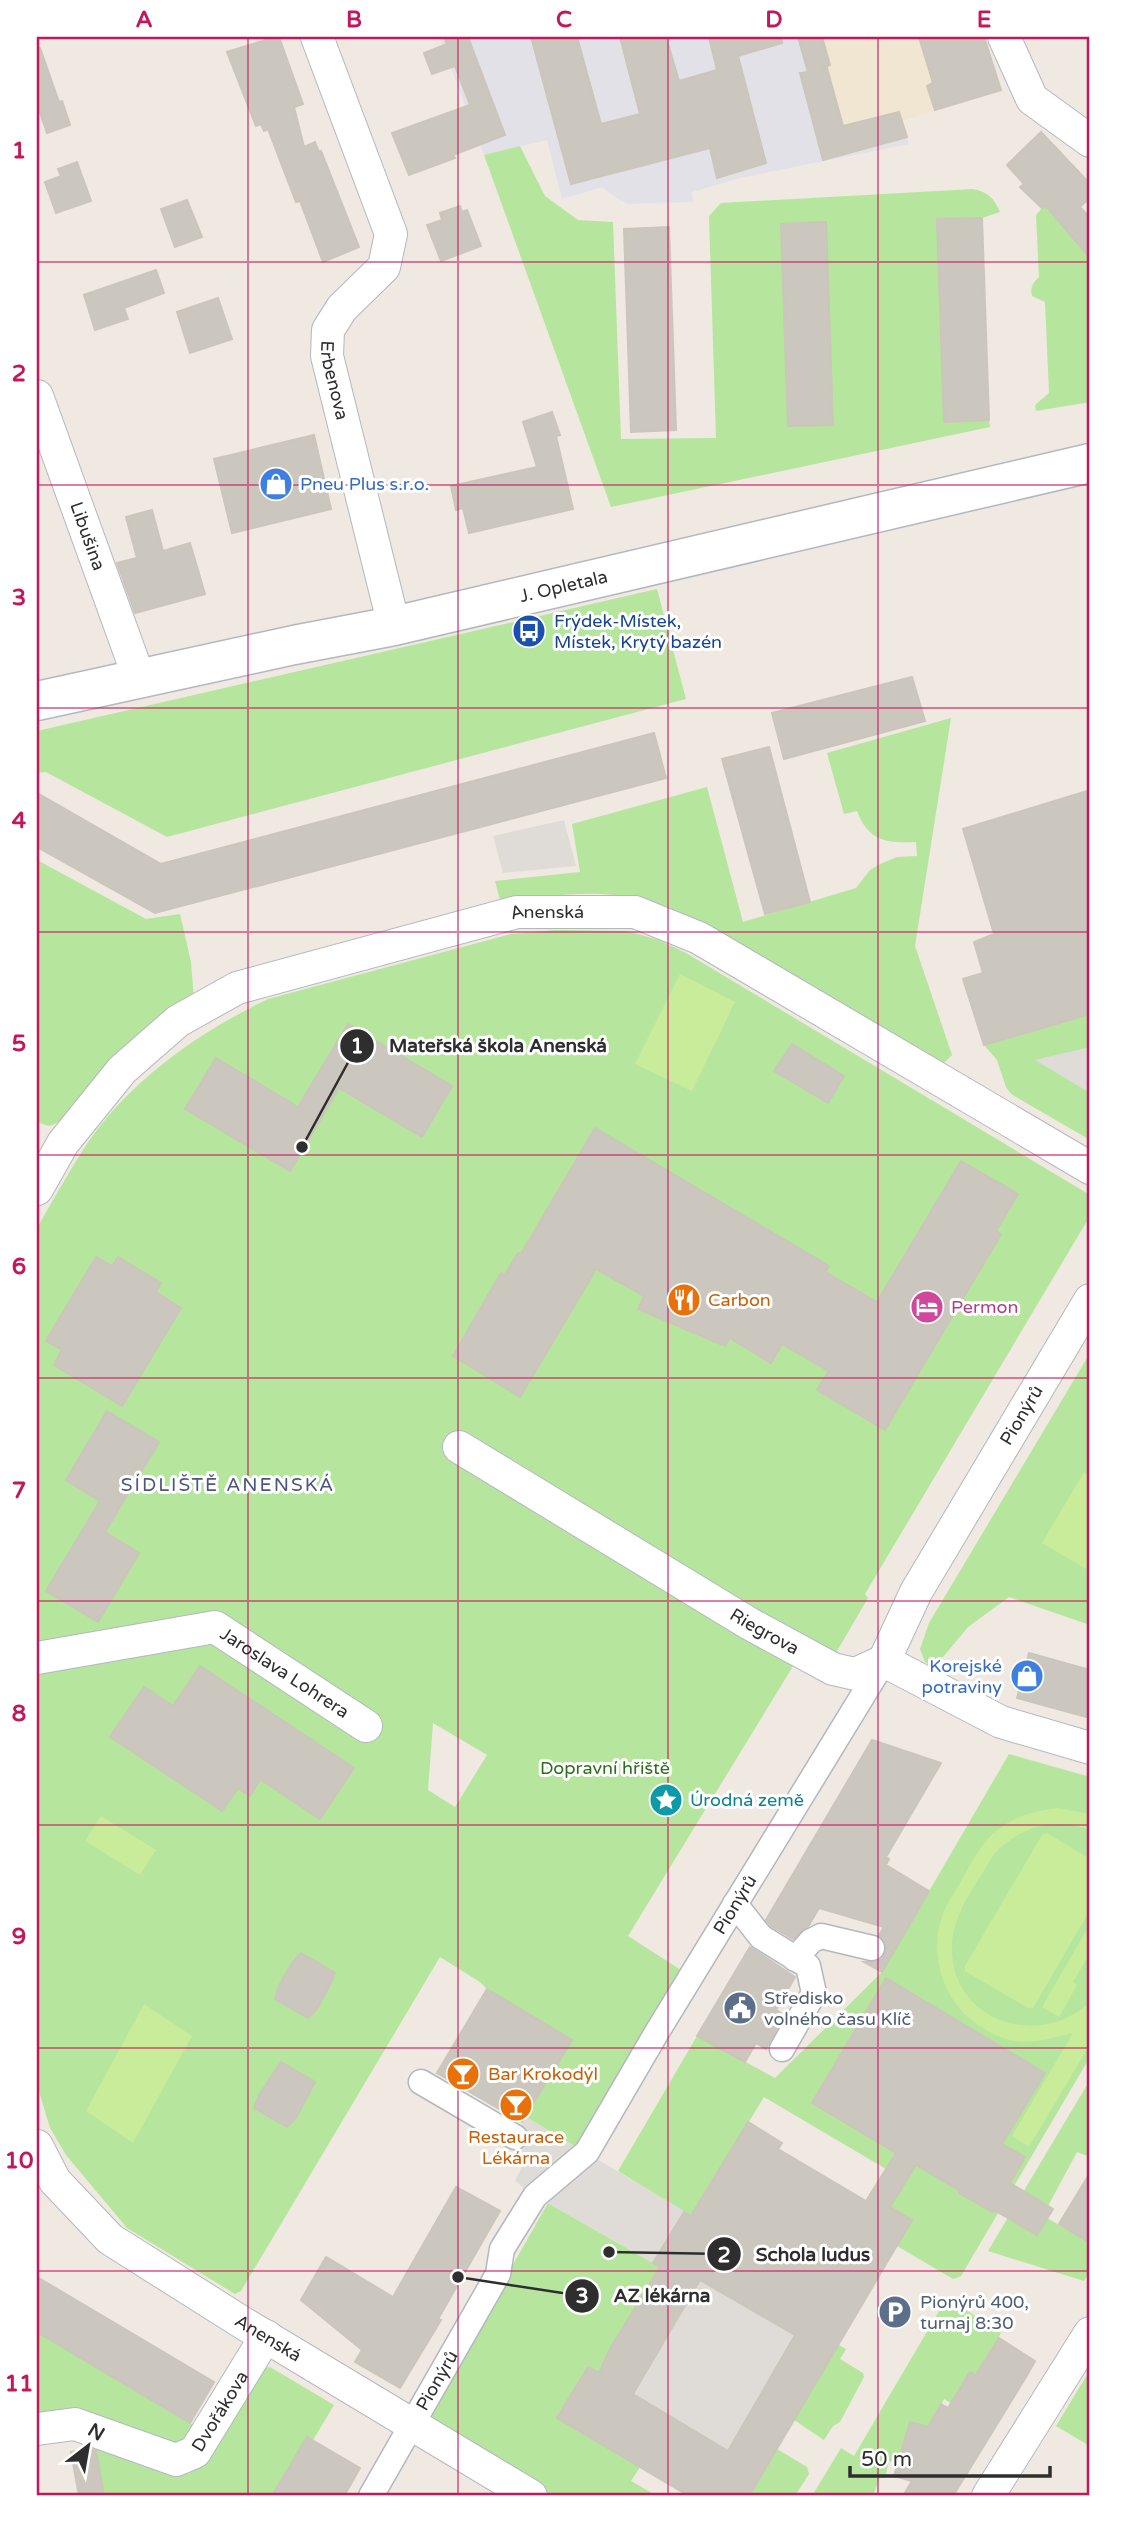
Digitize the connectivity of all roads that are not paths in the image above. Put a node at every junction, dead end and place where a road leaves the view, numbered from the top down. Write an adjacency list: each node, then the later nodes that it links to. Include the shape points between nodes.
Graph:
1 (317, 37): 6 (street, Erbenova, via 391,234 384,267 342,307 328,330 327,356)
2 (1004, 37): 3 (street, via 1032,99)
3 (1090, 141)
4 (37, 396): 7 (street, Libušina)
5 (1090, 463): 6 (main road, J. Opletala)
6 (394, 626): 7 (main road, J. Opletala)
7 (139, 678): 8 (main road, J. Opletala)
8 (37, 701)
9 (1090, 1168): 10 (street, Anenská, via 699,938 635,912 517,912 237,988 177,1021 122,1070 63,1143)
10 (37, 1189)
11 (1090, 1300): 14 (street, Pionýrů, via 916,1592)
12 (459, 1447): 14 (street, Riegrova, via 832,1669 855,1674)
13 (37, 1658): 15 (street, Jaroslava Lohrera, via 215,1628)
14 (884, 1661): 16 (street, via 1001,1722); 17 (street, Pionýrů)
15 (366, 1726)
16 (1090, 1748)
17 (735, 1904): 19 (street, via 761,1937); 26 (street, Pionýrů, via 587,2152 535,2196 502,2249 498,2274)
18 (872, 1948): 19 (street, via 821,1936)
19 (795, 1959): 20 (street, via 808,1966 814,1993)
20 (782, 2049)
21 (421, 2082): 22 (street)
22 (515, 2137)
23 (37, 2146): 25 (street, Anenská, via 55,2181 110,2239)
24 (1090, 2333): 30 (street)
25 (266, 2336): 26 (street, Anenská); 27 (street, Dvořákova, via 195,2452 176,2460 75,2424)
26 (411, 2424): 28 (street, Pionýrů); 29 (street, Anenská)
27 (37, 2429)
28 (371, 2496)
29 (531, 2496)
30 (988, 2496)

